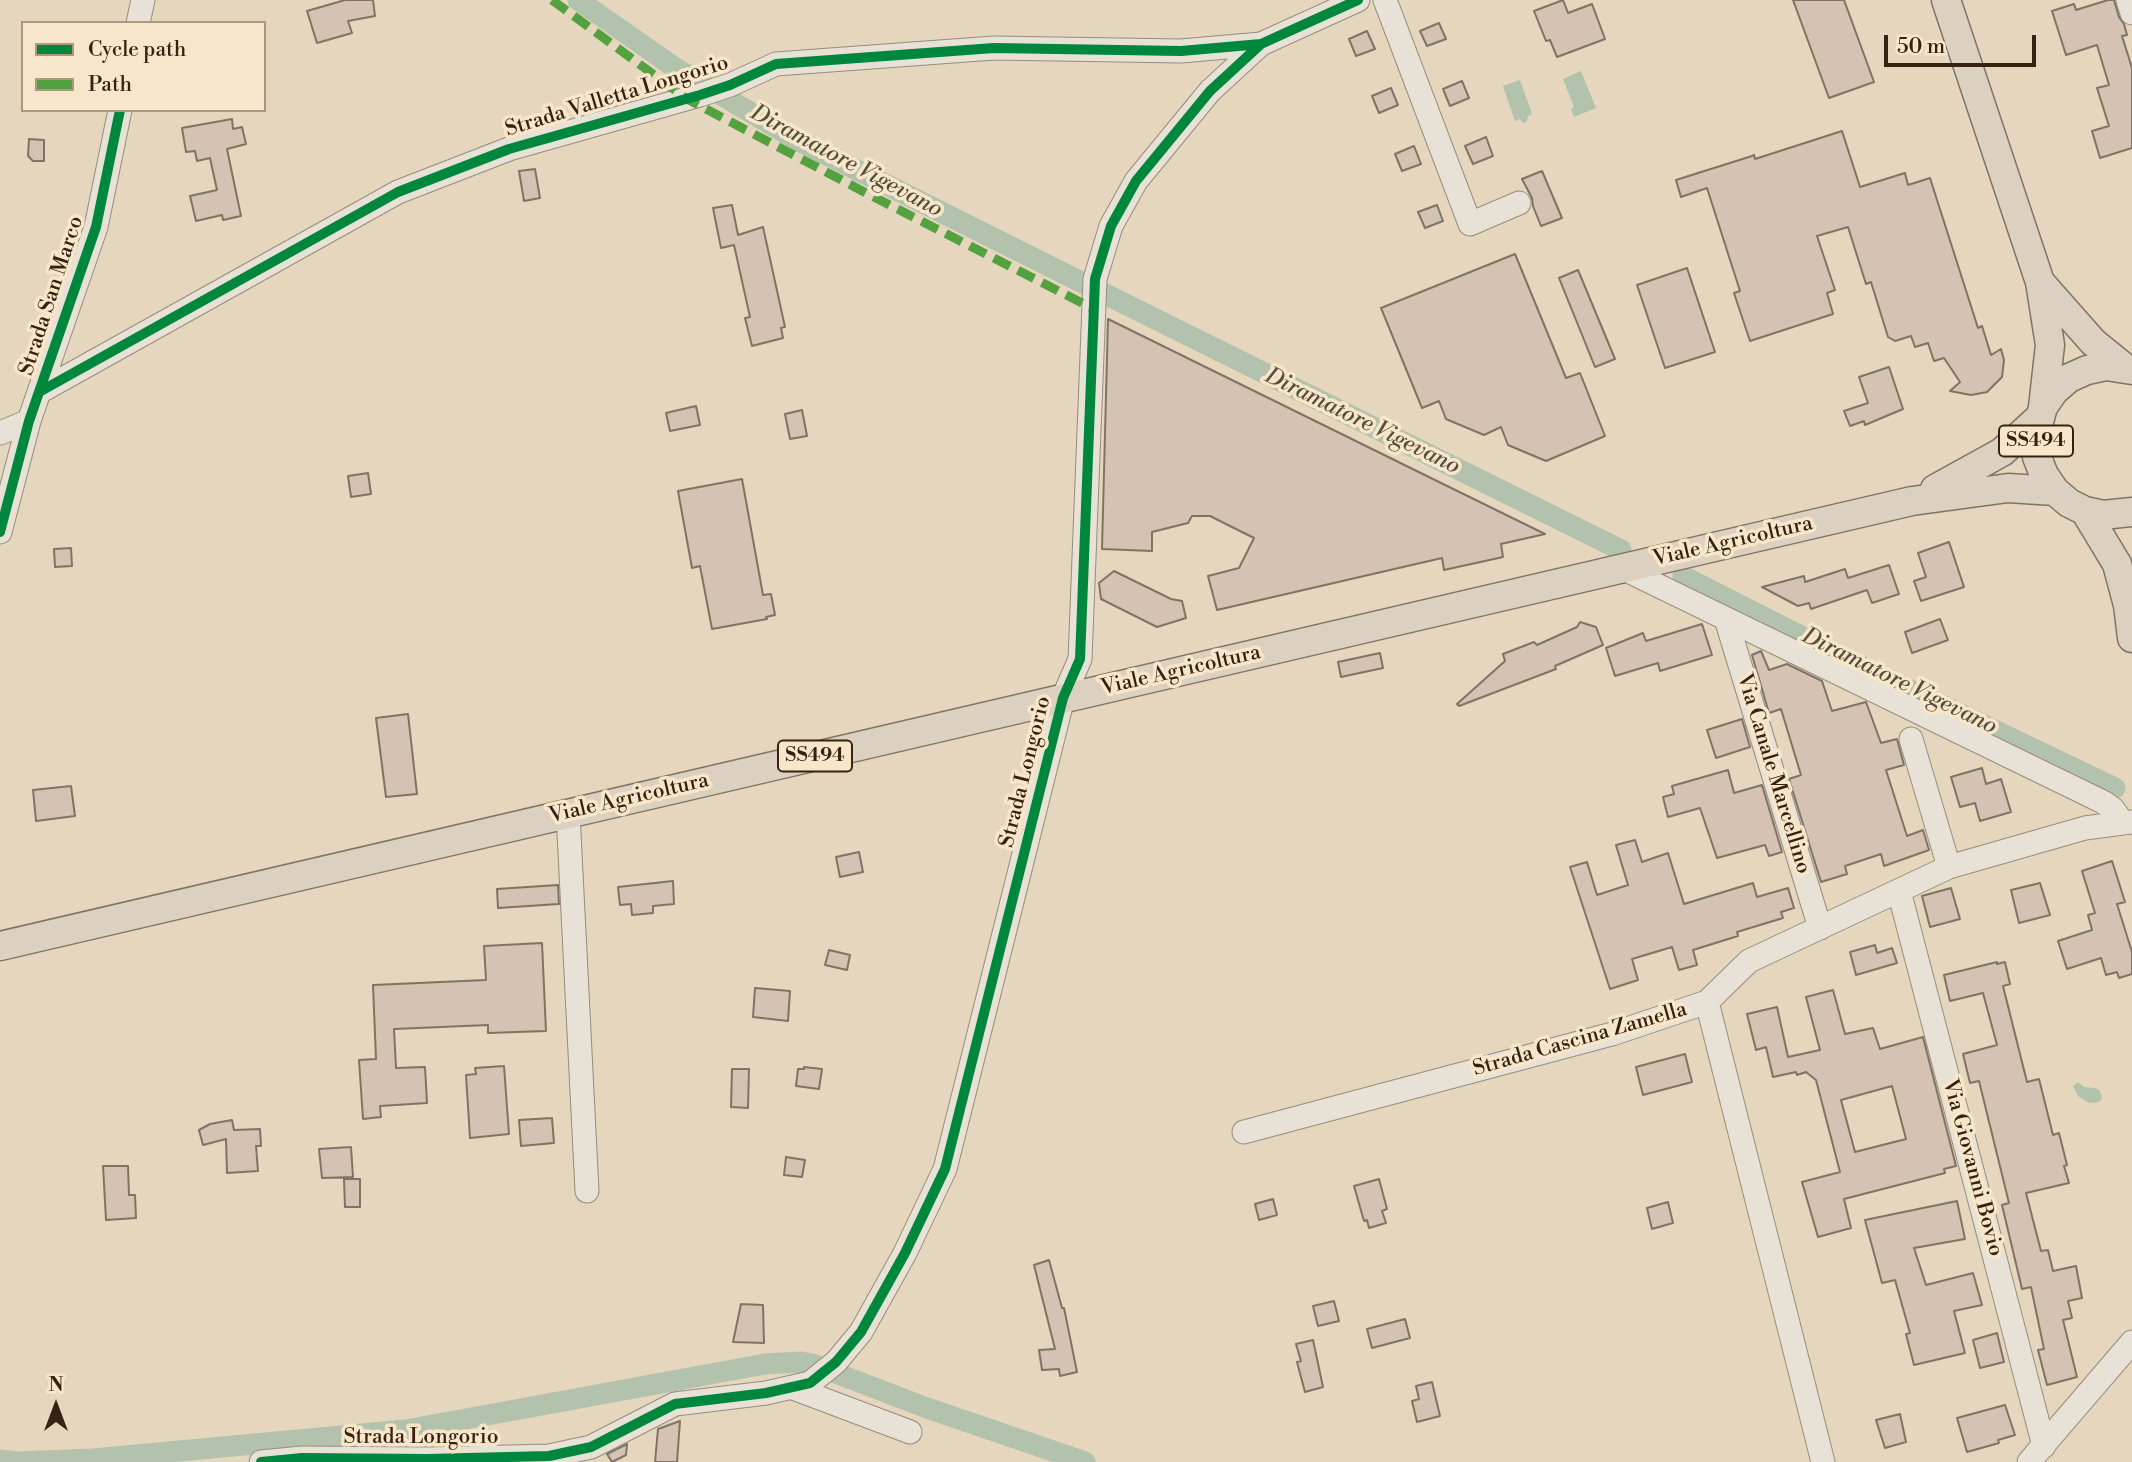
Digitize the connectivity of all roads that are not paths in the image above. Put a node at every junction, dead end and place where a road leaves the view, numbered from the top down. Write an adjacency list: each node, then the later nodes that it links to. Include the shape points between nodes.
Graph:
1 (143, 0): 7 (street)
2 (1358, 0): 8 (street, Strada Longorio)
3 (1385, 0): 10 (street, via 1470,224)
4 (1946, 0): 11 (main road)
5 (2127, 0): 6 (street)
6 (2132, 13)
7 (138, 21)
8 (1261, 44): 13 (street, Strada Valletta Longorio, via 1181,51 994,48 776,64 730,85 509,149 398,192); 27 (street, Strada Longorio, via 1210,91 1136,181 1107,239 1095,279 1080,659)
9 (120, 112): 13 (street, Strada San Marco, via 96,227)
10 (1520, 204)
11 (2040, 282): 12 (main road, via 2094,341); 14 (main road, via 2050,345)
12 (2129, 369): 14 (main road, Viale Agricoltura / SS494, via 2096,368 2069,378)
13 (40, 391): 15 (street, Strada San Marco)
14 (2041, 412): 17 (main road, SS494, via 2035,437 2037,457); 18 (main road, Viale Agricoltura / SS494, via 2002,452)
15 (29, 421): 16 (street); 21 (street, Strada San Marco)
16 (0, 433)
17 (2055, 491): 18 (main road, Viale Agricoltura / SS494, via 2008,488); 19 (main road, SS494)
18 (1912, 500): 22 (main road, Viale Agricoltura / SS494)
19 (2085, 511): 20 (main road, SS494, via 2103,515); 24 (main road, via 2117,564)
20 (2132, 512)
21 (0, 532)
22 (1626, 567): 25 (street); 27 (main road, Viale Agricoltura / SS494)
23 (2132, 576): 24 (main road)
24 (2128, 605): 26 (main road)
25 (1726, 619): 30 (street, via 2103,802); 33 (street, Via Canale Marcellino)
26 (2132, 638)
27 (1063, 698): 29 (main road, Viale Agricoltura / SS494); 39 (street, Strada Longorio, via 945,1169 861,1332 810,1383)
28 (1911, 739): 31 (street)
29 (568, 813): 34 (main road, Viale Agricoltura / SS494); 37 (street)
30 (2127, 823): 31 (street, Strada Cascina Zamella, via 2085,828)
31 (1949, 867): 32 (street, Strada Cascina Zamella)
32 (1899, 891): 33 (street, Strada Cascina Zamella); 41 (street, Via Giovanni Bovio)
33 (1820, 929): 35 (street, Strada Cascina Zamella, via 1749,961)
34 (0, 946)
35 (1707, 1002): 36 (street, Strada Cascina Zamella, via 1612,1034); 44 (street)
36 (1244, 1132)
37 (587, 1191)
38 (2132, 1342): 41 (street)
39 (793, 1388): 40 (street); 42 (street, Strada Longorio, via 675,1404)
40 (910, 1432)
41 (2036, 1454)
42 (579, 1456): 43 (street, Strada Longorio)
43 (261, 1462)
44 (1823, 1462)

